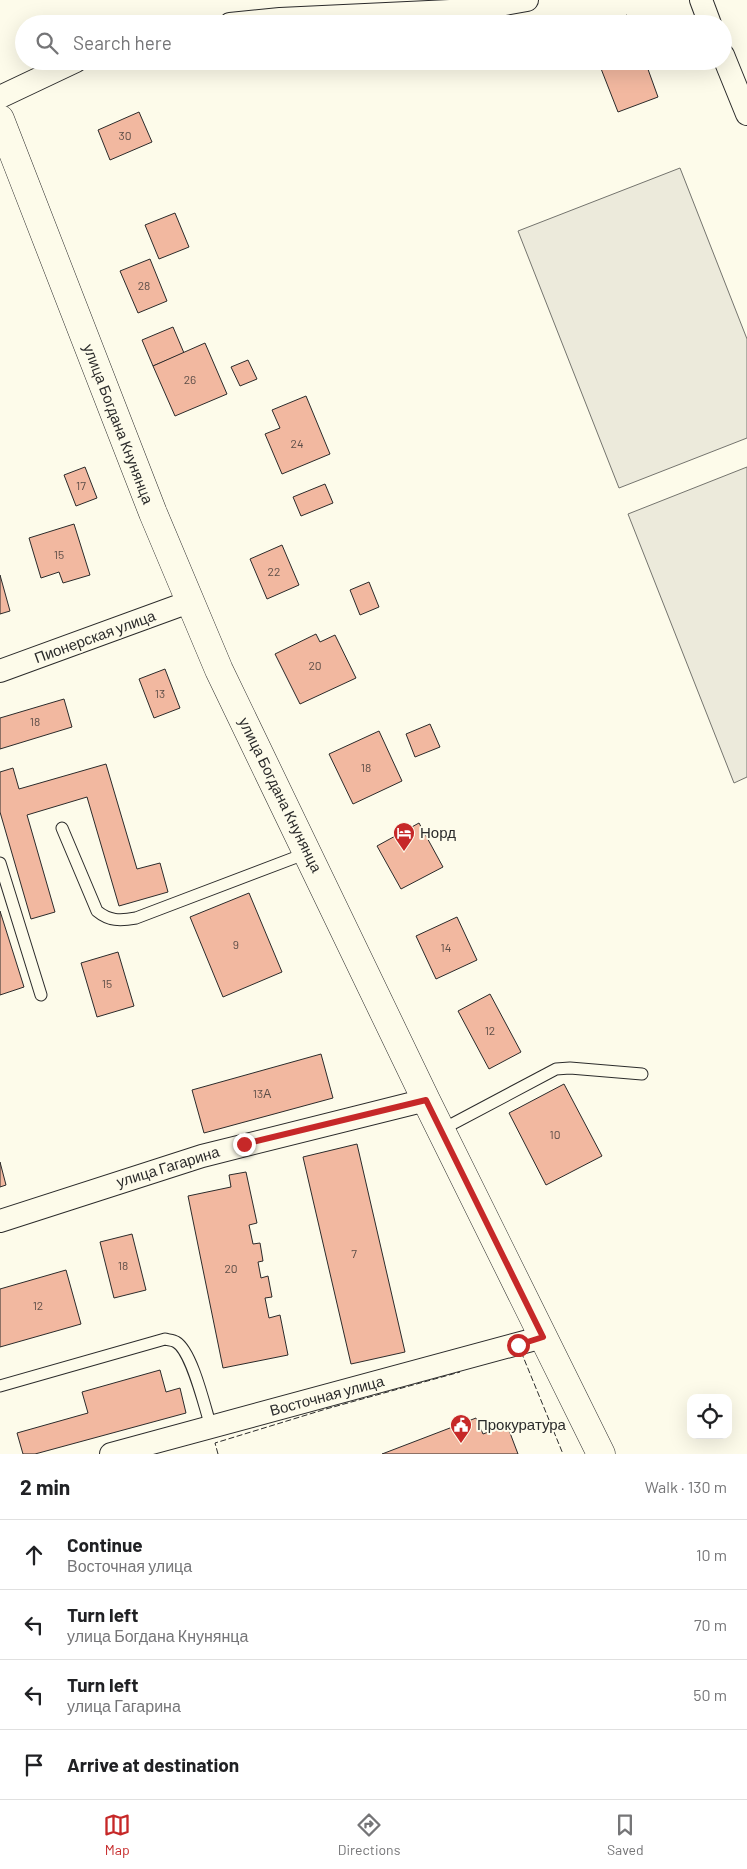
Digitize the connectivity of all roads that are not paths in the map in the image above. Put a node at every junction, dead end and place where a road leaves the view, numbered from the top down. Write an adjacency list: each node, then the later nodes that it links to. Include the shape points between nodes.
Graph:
1 (527, 0): 3 (street, via 471,10)
2 (701, 0): 4 (street)
3 (365, 15)
4 (707, 15)
5 (57, 70): 7 (street)
6 (729, 70): 8 (street)
7 (0, 97)
8 (747, 114)
9 (0, 119): 10 (main road, улица Богдана Кнунянца)
10 (189, 602): 11 (street, Пионерская улица); 13 (main road, улица Богдана Кнунянца)
11 (0, 671)
12 (62, 828): 13 (lane, via 96,911 105,918 120,921 136,918)
13 (308, 853): 17 (main road, улица Богдана Кнунянца)
14 (0, 862): 15 (lane)
15 (41, 995)
16 (642, 1074): 18 (lane, via 556,1069)
17 (426, 1100): 18 (main road, улица Богдана Кнунянца); 19 (street, улица Гагарина, via 202,1156)
18 (441, 1130): 20 (main road, улица Богдана Кнунянца)
19 (0, 1221)
20 (543, 1337): 22 (street, Восточная улица); 24 (main road, улица Богдана Кнунянца)
21 (0, 1386): 22 (lane, via 165,1339 175,1341 190,1360)
22 (211, 1427): 23 (street, Восточная улица)
23 (111, 1454)
24 (601, 1454)

